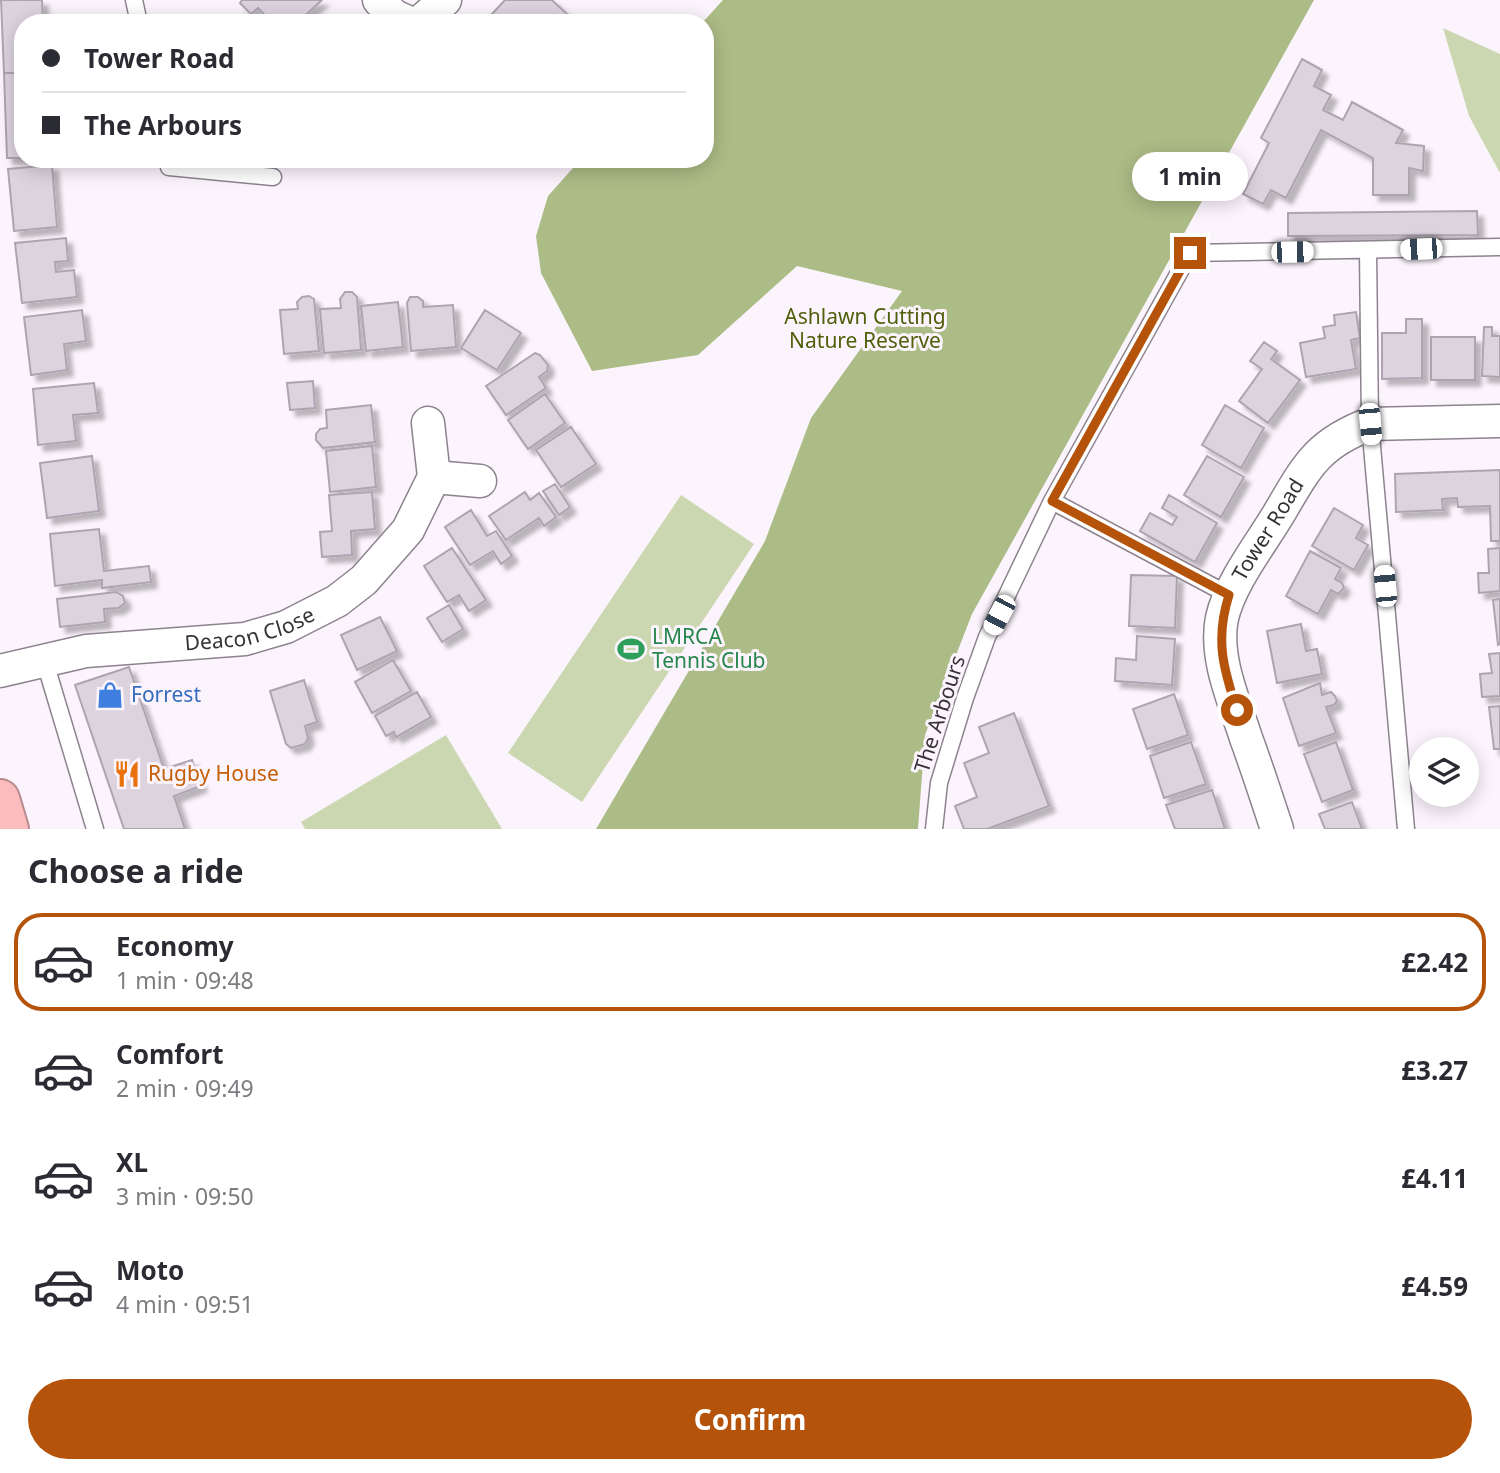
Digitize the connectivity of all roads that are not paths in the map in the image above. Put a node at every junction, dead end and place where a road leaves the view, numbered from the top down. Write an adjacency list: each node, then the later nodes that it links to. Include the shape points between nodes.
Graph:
1 (379, 0): 3 (street)
2 (446, 0): 4 (street)
3 (392, 14)
4 (430, 14)
5 (179, 168): 6 (lane)
6 (272, 177)
7 (1500, 247): 8 (lane)
8 (1368, 251): 11 (lane); 14 (lane, The Arbours, via 1190,253)
9 (1500, 421): 11 (street)
10 (428, 423): 12 (street)
11 (1370, 424): 15 (street, Tower Road, via 1350,431 1316,455); 23 (lane)
12 (434, 477): 13 (street); 16 (street, Deacon Close, via 408,530 364,580 337,601 286,627 245,639 86,651)
13 (480, 481)
14 (1052, 501): 15 (lane); 21 (lane, The Arbours, via 987,637 965,698 939,782)
15 (1229, 595): 22 (street, Tower Road, via 1222,620 1222,652 1229,687)
16 (44, 659): 17 (street, Deacon Close); 20 (lane)
17 (0, 671)
18 (0, 799): 19 (highway)
19 (9, 829)
20 (95, 829)
21 (934, 829)
22 (1277, 829)
23 (1406, 829)

